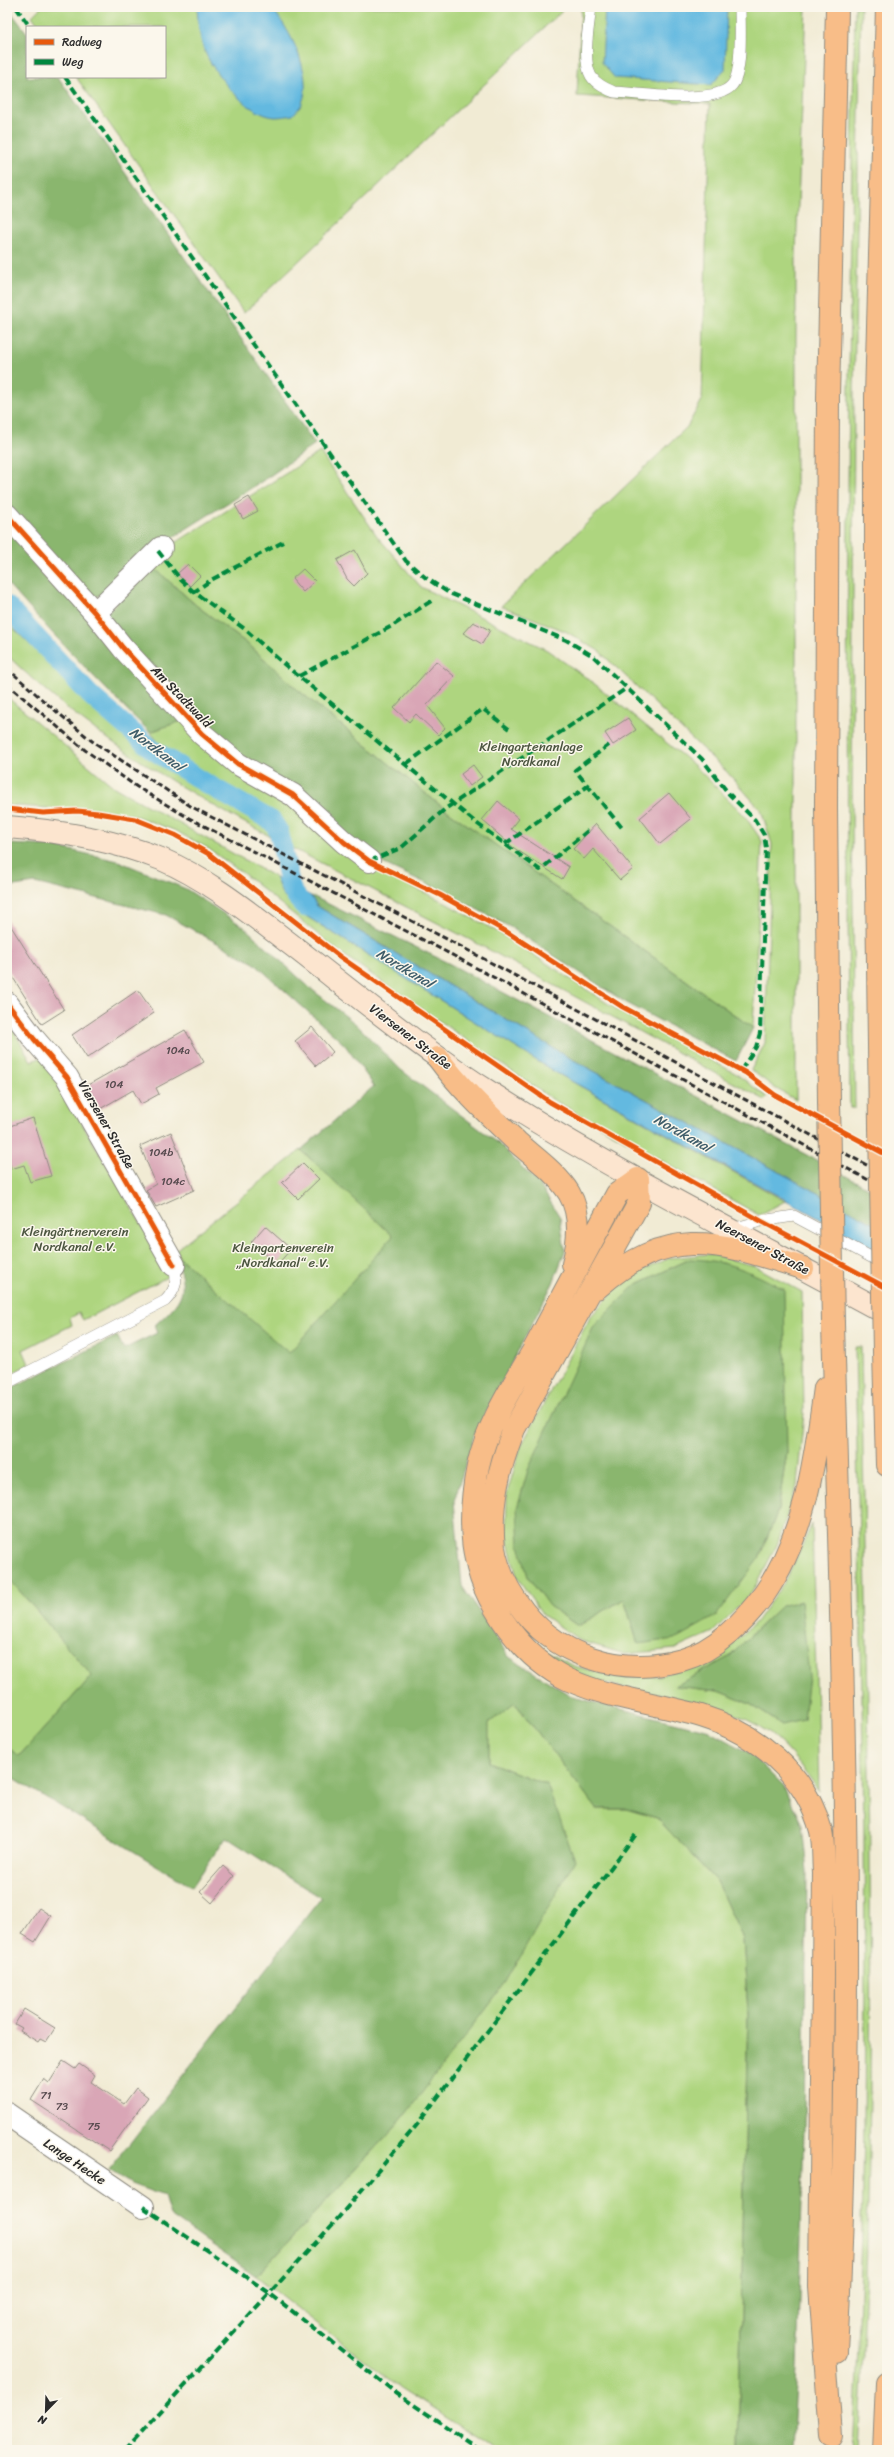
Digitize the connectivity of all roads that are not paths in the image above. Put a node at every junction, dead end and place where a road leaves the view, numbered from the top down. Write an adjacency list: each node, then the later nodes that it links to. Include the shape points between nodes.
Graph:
1 (590, 7): 2 (lane, via 587,62 591,76 600,86 614,92 704,97 720,95 733,85 738,71)
2 (740, 7)
3 (837, 7): 20 (highway, bridge, via 828,406 826,806)
4 (887, 7): 22 (highway, bridge, via 876,397 876,803)
5 (7, 515): 7 (street, Am Stadtwald)
6 (161, 548): 7 (street)
7 (95, 614): 9 (street, Am Stadtwald, via 122,648 202,734 238,764 293,795 344,842)
8 (7, 827): 11 (main road, Viersener Straße, via 61,832 98,839 135,849 191,874 222,893)
9 (369, 861)
10 (7, 1003): 14 (street, Viersener Straße, via 67,1077)
11 (438, 1058): 12 (main road, Viersener Straße, via 558,1135); 17 (highway, via 456,1082 550,1169 570,1194 578,1220 578,1245)
12 (638, 1179): 13 (main road, Neersener Straße); 17 (highway, via 617,1194); 18 (highway, via 639,1203)
13 (732, 1229): 15 (lane, via 794,1216); 16 (main road, Neersener Straße)
14 (174, 1265): 21 (lane, via 177,1275 175,1286 165,1301)
15 (887, 1266)
16 (802, 1268): 18 (highway, via 729,1246 694,1243 666,1247 640,1257 617,1270); 19 (main road, Neersener Straße)
17 (567, 1288): 26 (highway, via 494,1421 478,1464 471,1509 474,1553 488,1596 507,1629 536,1659 568,1680 605,1693 702,1717 743,1733 776,1757 804,1790 821,1831 824,1872 820,2287)
18 (586, 1298): 20 (highway, via 514,1429 500,1466 492,1507 494,1549 505,1584 526,1616 550,1639 580,1655 613,1665 648,1666 689,1657 715,1644 740,1623 765,1594 785,1557 804,1505 817,1443)
19 (887, 1314)
20 (833, 1324): 26 (highway, via 844,1675 847,1962 841,2256)
21 (7, 1383)
22 (887, 1465)
23 (7, 2114): 24 (street, Lange Hecke)
24 (143, 2207)
25 (887, 2383): 27 (highway)
26 (831, 2443)
27 (884, 2450)

